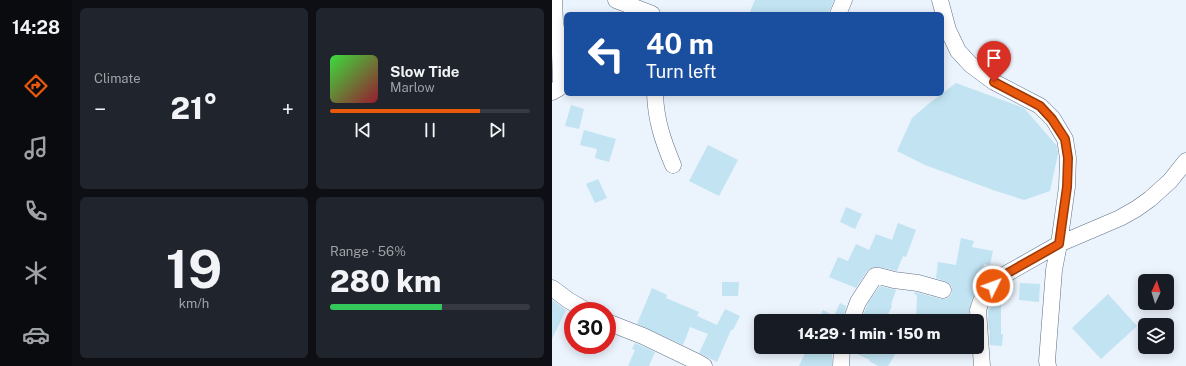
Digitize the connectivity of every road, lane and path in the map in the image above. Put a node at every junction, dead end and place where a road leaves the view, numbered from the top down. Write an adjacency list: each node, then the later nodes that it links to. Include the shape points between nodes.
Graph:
1 (554, 0): 9 (street, via 561,82 559,88)
2 (616, 0): 5 (street)
3 (844, 0): 6 (street)
4 (940, 0): 7 (street)
5 (647, 12)
6 (839, 12)
7 (943, 12)
8 (944, 15): 13 (street, via 958,51 971,66 994,82 1040,106 1065,139 1068,158 1067,187)
9 (552, 92)
10 (655, 96): 12 (street, via 662,139)
11 (1186, 162): 13 (street, via 1170,181 1136,209)
12 (673, 165)
13 (1059, 244): 22 (street, via 1006,274 981,301 978,310); 23 (street, via 1054,270)
14 (552, 288): 16 (street)
15 (943, 290): 17 (street, via 874,276)
16 (571, 302)
17 (854, 314)
18 (616, 326): 20 (street)
19 (842, 354): 21 (street)
20 (704, 366)
21 (841, 366)
22 (982, 366)
23 (1048, 366)

